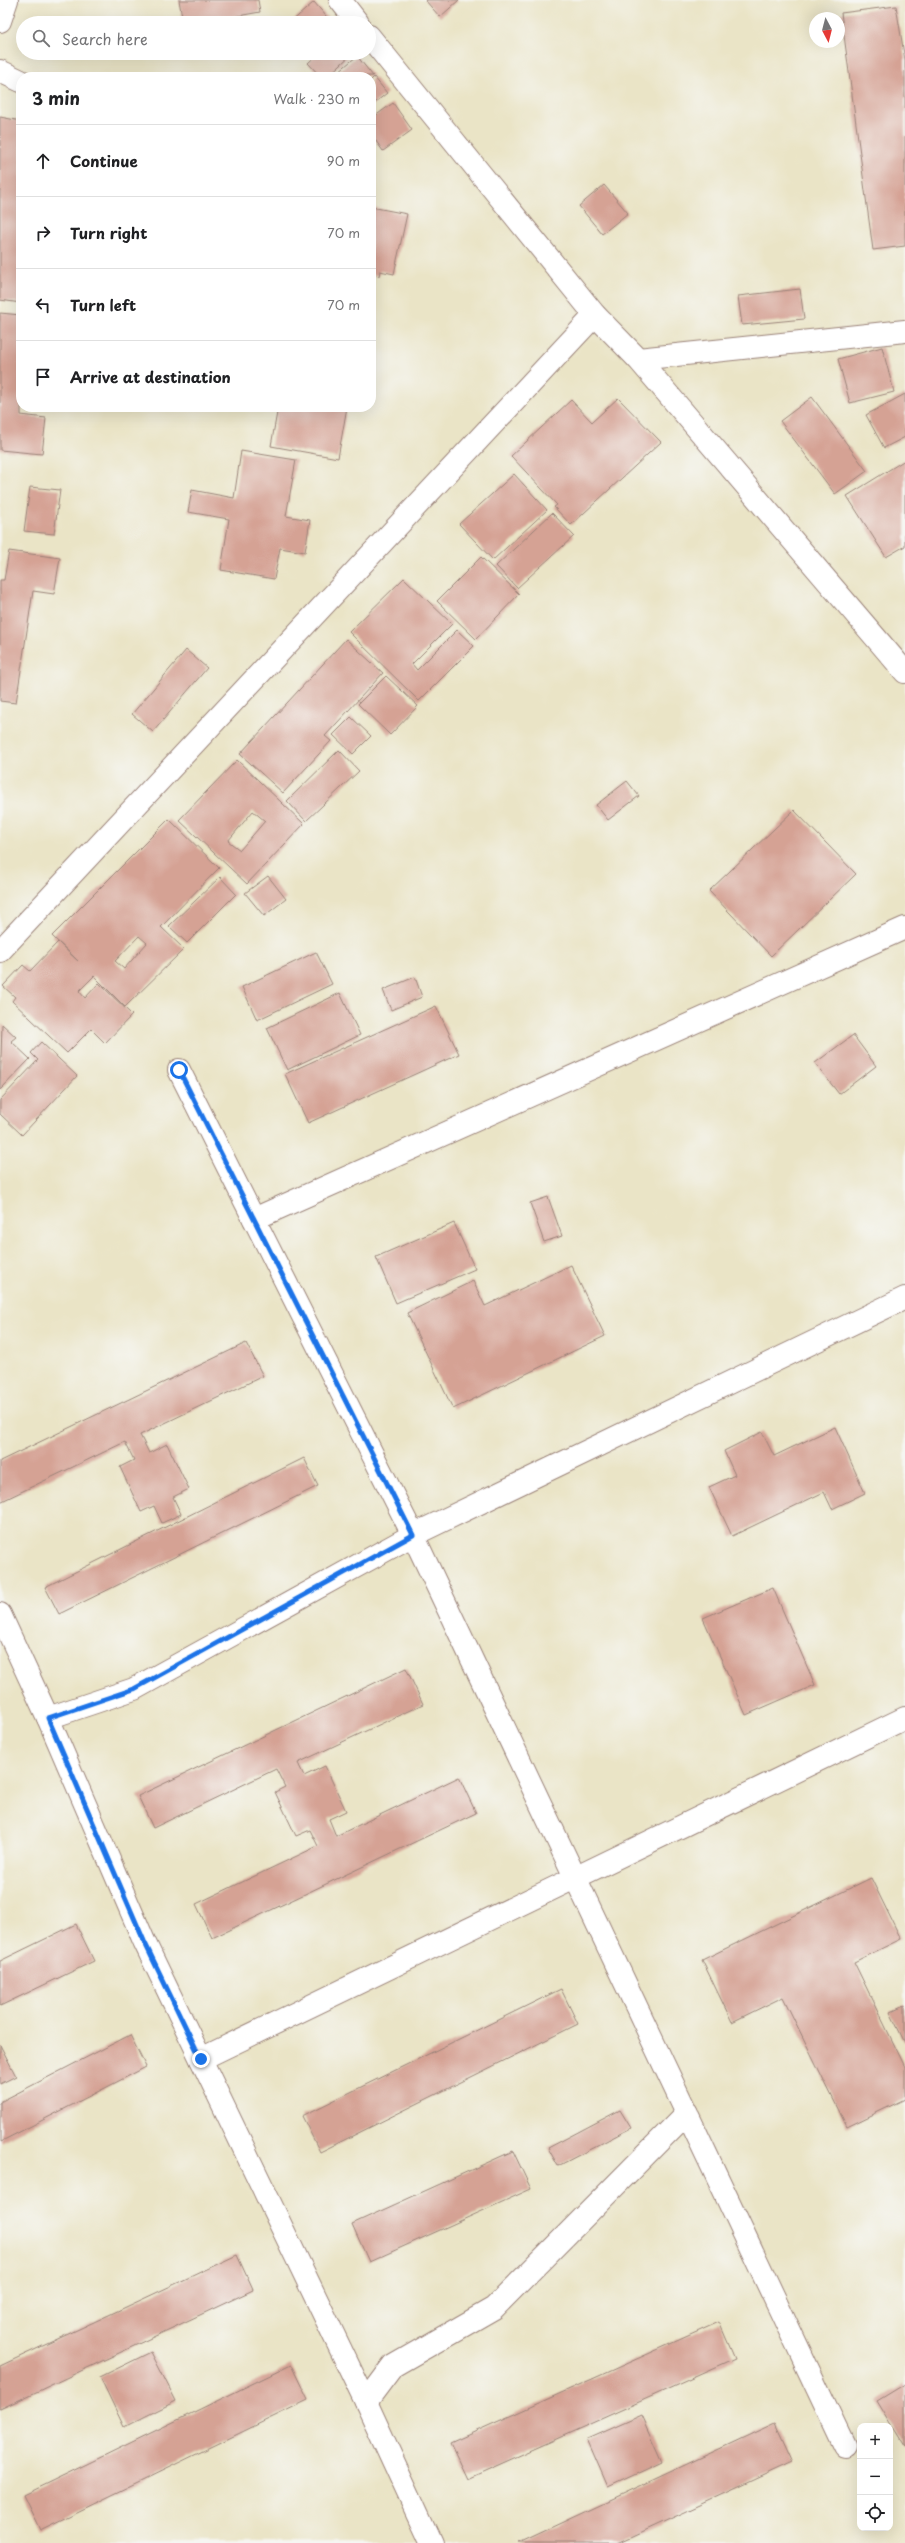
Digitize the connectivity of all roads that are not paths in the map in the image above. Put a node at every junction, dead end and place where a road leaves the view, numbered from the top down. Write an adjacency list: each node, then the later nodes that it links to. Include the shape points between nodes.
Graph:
1 (7, 0): 4 (street)
2 (340, 0): 3 (street)
3 (353, 16)
4 (0, 21)
5 (376, 45): 8 (street)
6 (0, 71): 7 (street)
7 (16, 79)
8 (595, 315): 10 (street); 13 (street)
9 (905, 331): 10 (street)
10 (638, 359): 11 (street)
11 (905, 672)
12 (905, 928): 15 (street)
13 (0, 951)
14 (179, 1070): 15 (street)
15 (254, 1219): 17 (street)
16 (905, 1298): 17 (street)
17 (413, 1535): 19 (street, via 134,1689); 21 (street)
18 (0, 1614): 19 (street)
19 (48, 1718): 22 (street, via 144,1941)
20 (905, 1718): 21 (street)
21 (575, 1876): 22 (street); 23 (street)
22 (201, 2059): 24 (street)
23 (687, 2113): 24 (street, via 494,2308 393,2366); 25 (street)
24 (366, 2402): 26 (street)
25 (844, 2445)
26 (431, 2543)

